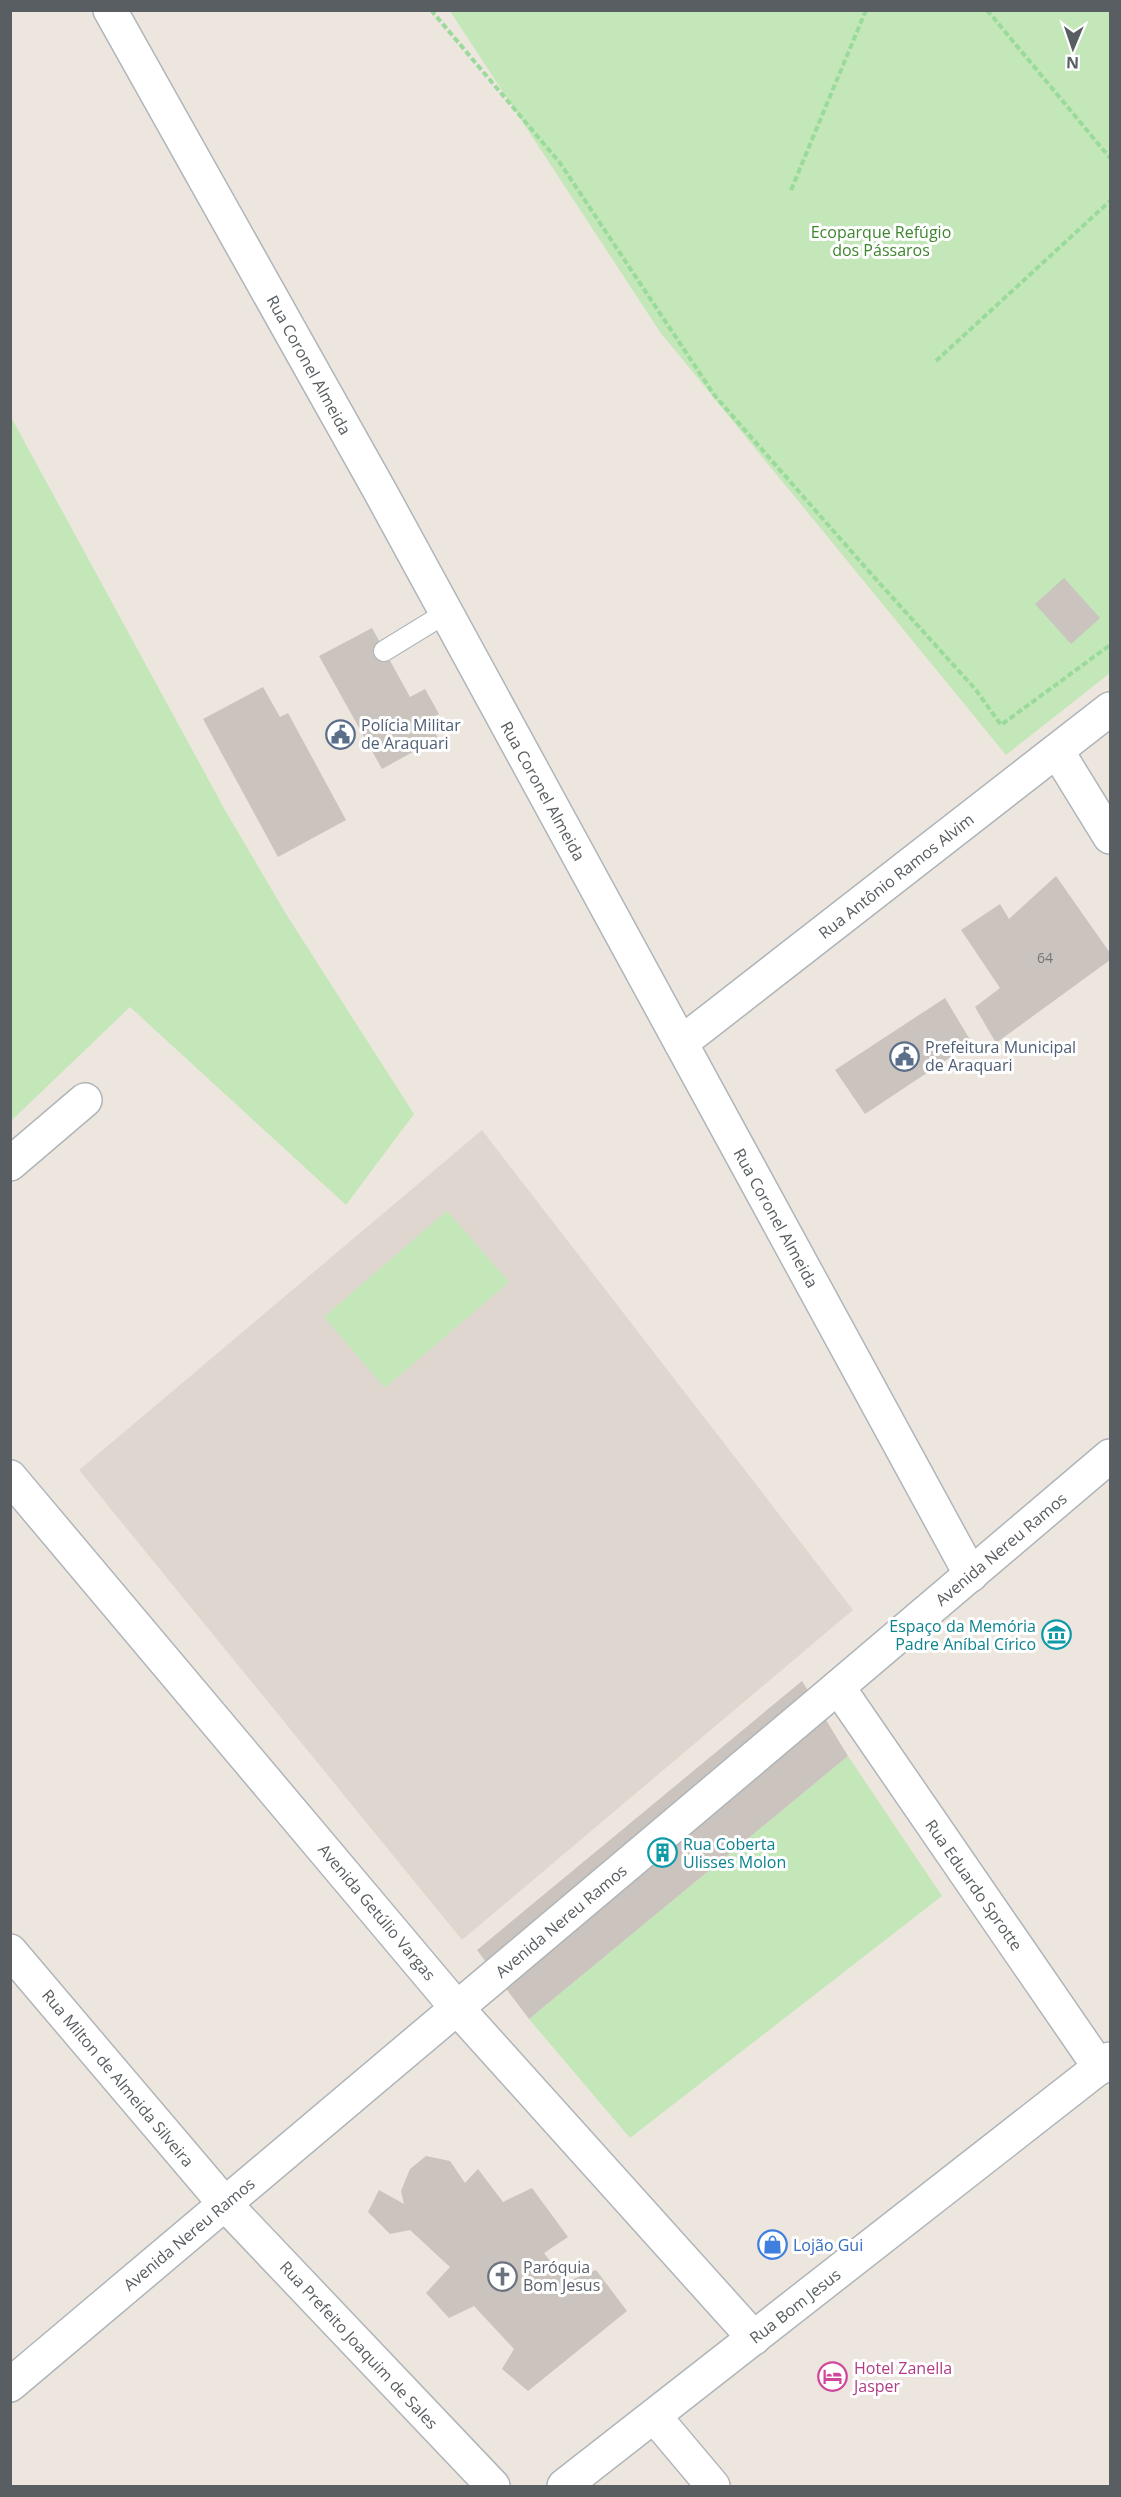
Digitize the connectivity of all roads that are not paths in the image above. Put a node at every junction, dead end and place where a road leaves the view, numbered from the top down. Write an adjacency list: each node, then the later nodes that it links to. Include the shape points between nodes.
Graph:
1 (110, 10): 2 (main road, Rua Coronel Almeida)
2 (446, 613): 3 (lane); 7 (main road, Rua Coronel Almeida)
3 (384, 651)
4 (1110, 709): 5 (main road, Rua Antônio Ramos Alvim)
5 (1057, 751): 6 (main road); 7 (main road, Rua Antônio Ramos Alvim)
6 (1110, 837)
7 (681, 1043): 12 (main road, Rua Coronel Almeida)
8 (85, 1100): 9 (main road)
9 (10, 1164)
10 (1110, 1456): 12 (main road, Avenida Nereu Ramos)
11 (10, 1477): 15 (main road, Avenida Getúlio Vargas)
12 (970, 1575): 13 (main road, Avenida Nereu Ramos)
13 (838, 1687): 15 (main road, Avenida Nereu Ramos); 16 (main road, Rua Eduardo Sprotte)
14 (10, 1952): 17 (main road, Rua Milton de Almeida Silveira)
15 (457, 2008): 17 (main road, Avenida Nereu Ramos); 18 (main road, Avenida Getúlio Vargas)
16 (1107, 2070): 18 (main road, Rua Bom Jesus)
17 (225, 2204): 19 (main road, Avenida Nereu Ramos); 21 (main road, Rua Prefeito Joaquim de Sales)
18 (754, 2338): 20 (main road, Rua Bom Jesus)
19 (10, 2385)
20 (654, 2416): 22 (main road, Rua Bom Jesus); 23 (main road)
21 (493, 2487)
22 (564, 2487)
23 (713, 2487)

